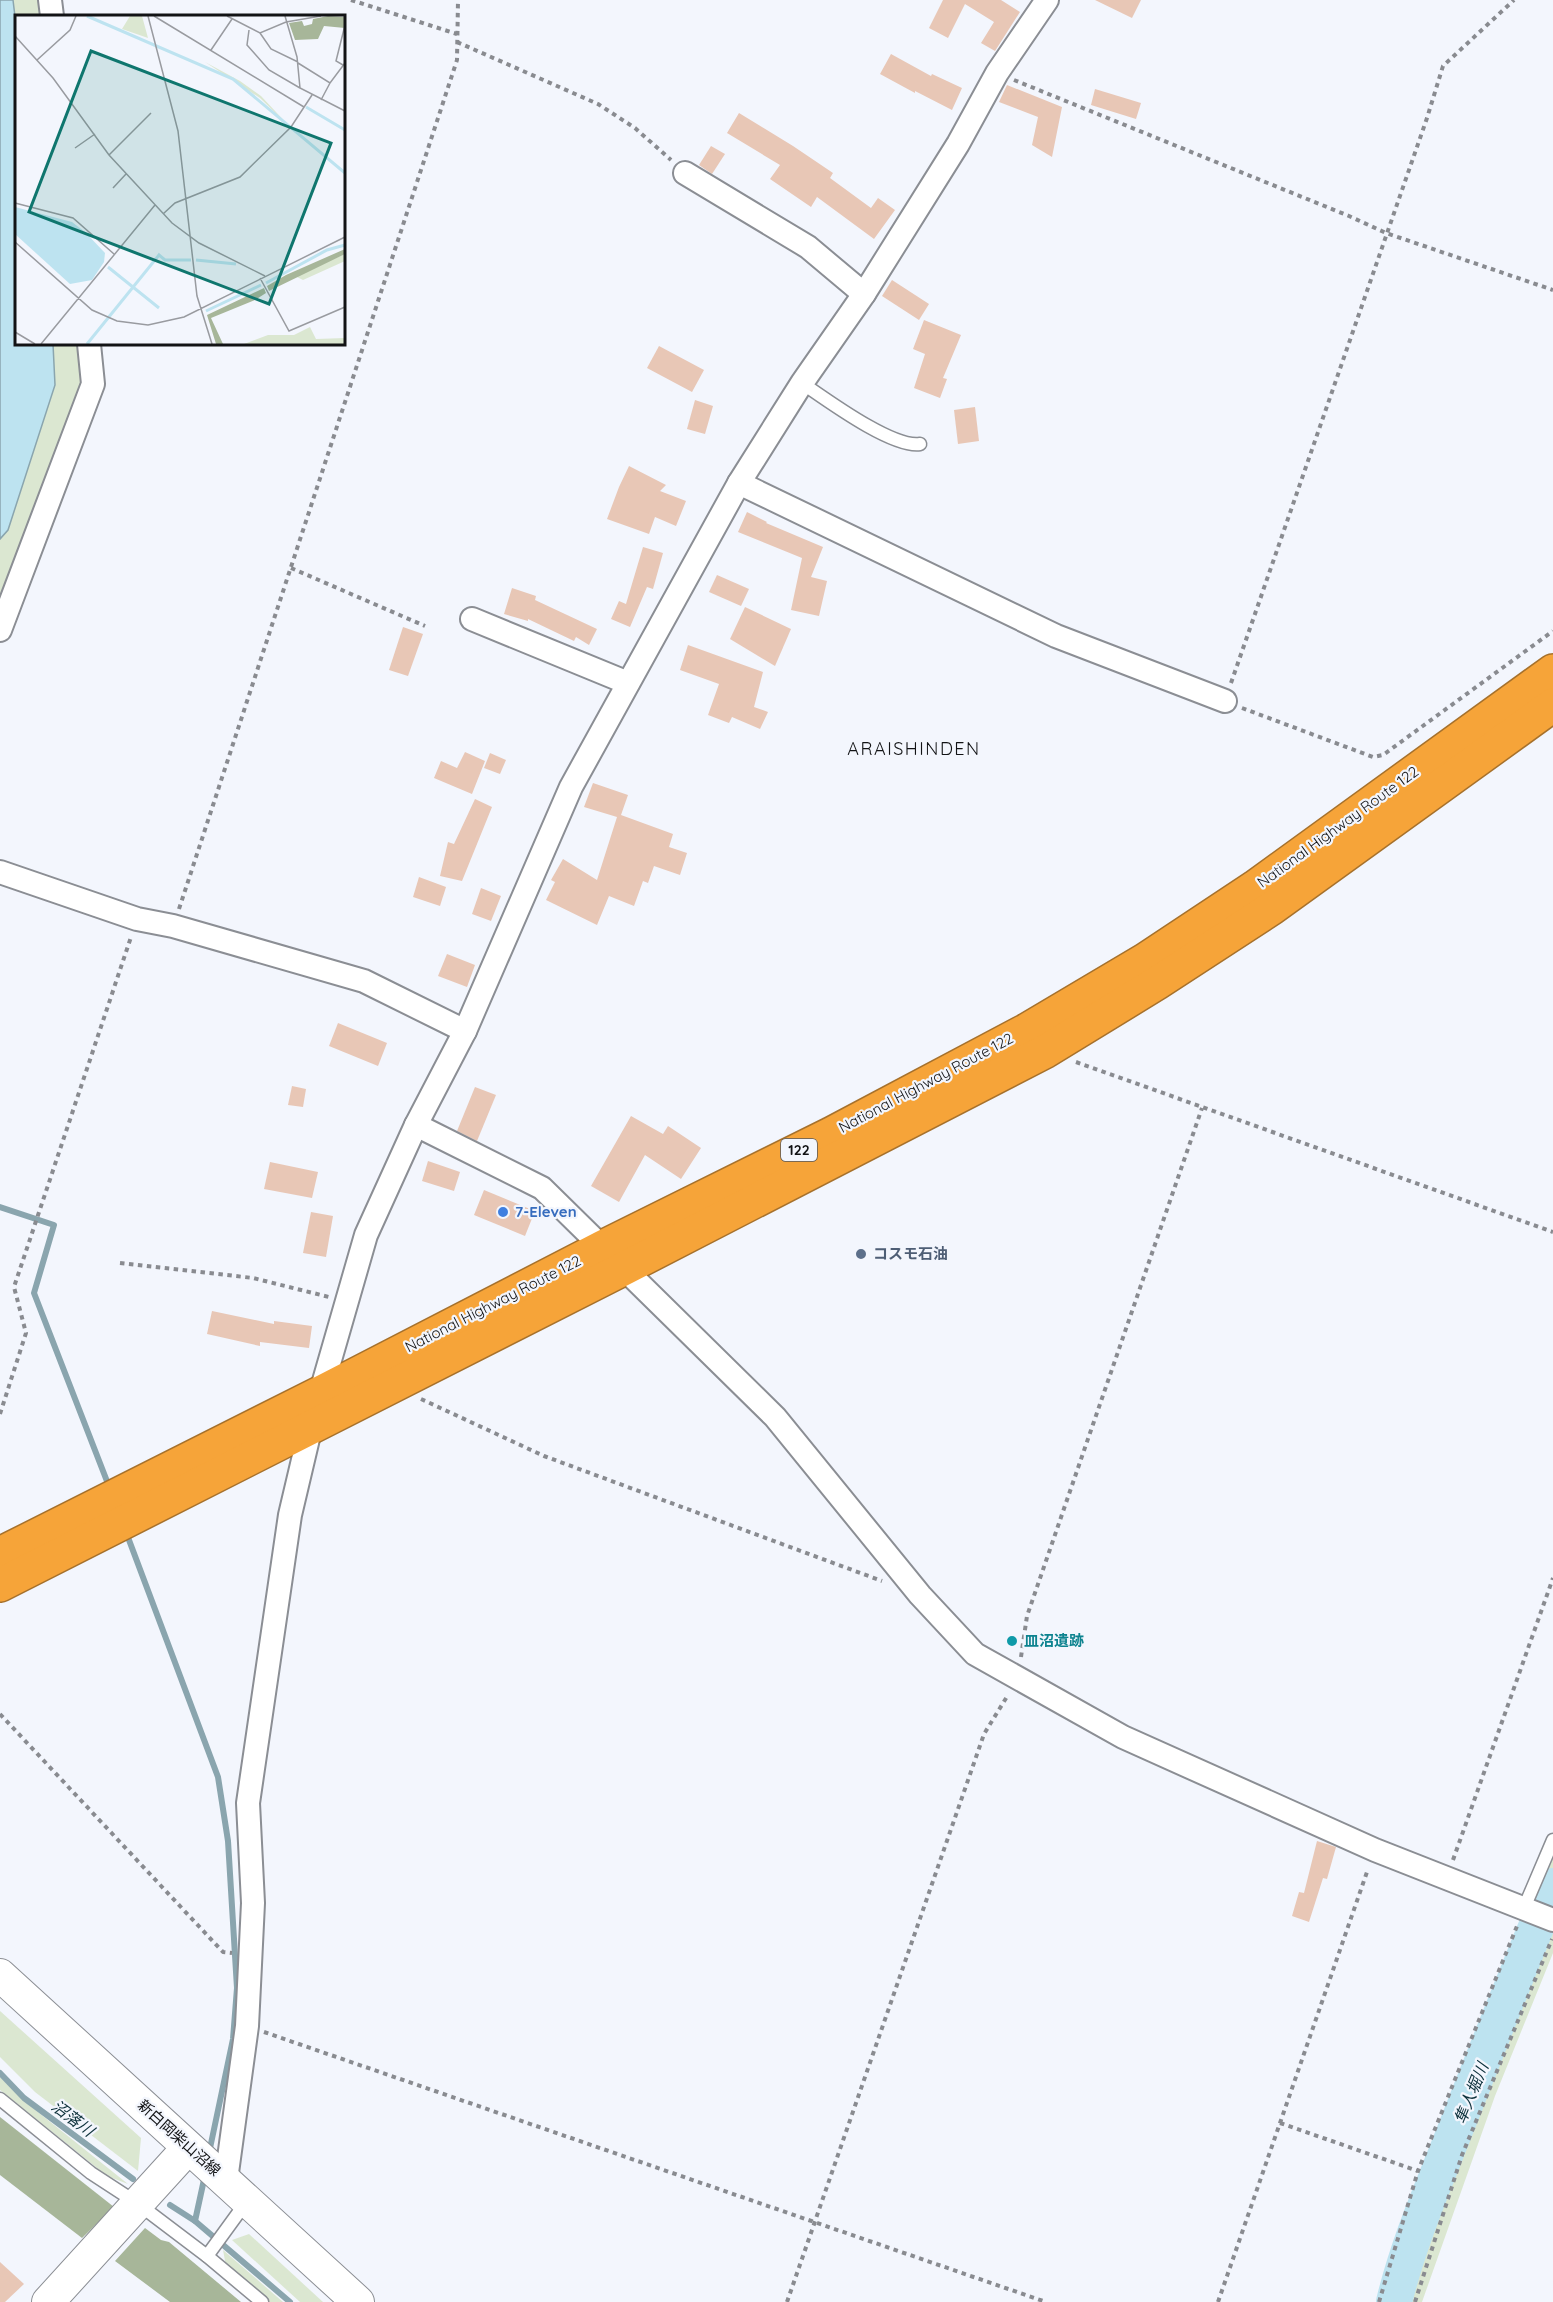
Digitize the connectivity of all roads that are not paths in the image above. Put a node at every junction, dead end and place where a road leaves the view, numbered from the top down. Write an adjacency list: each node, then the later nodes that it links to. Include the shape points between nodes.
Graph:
1 (50, 0): 3 (street)
2 (1047, 0): 5 (street, via 997,73 958,144)
3 (52, 15)
4 (685, 173): 5 (street, via 808,247)
5 (864, 294): 7 (street)
6 (89, 345): 11 (street, via 93,384)
7 (802, 383): 8 (lane, via 859,420 902,442); 9 (street)
8 (920, 444)
9 (739, 483): 13 (street); 14 (street, via 1056,636)
10 (472, 619): 13 (street)
11 (0, 630)
12 (1553, 671): 19 (highway, National Highway Route 122 / 122, via 1265,880 1145,960 1027,1030 831,1134)
13 (628, 683): 17 (street, via 571,787)
14 (1225, 701)
15 (1553, 705): 19 (highway, National Highway Route 122 / 122, via 1272,908 1046,1051)
16 (0, 872): 17 (street, via 137,919 364,981)
17 (465, 1031): 18 (street)
18 (416, 1125): 19 (street, via 543,1188); 20 (street, via 366,1235)
19 (614, 1258): 20 (highway, National Highway Route 122 / 122); 21 (highway, National Highway Route 122 / 122, via 398,1383); 25 (street, via 775,1417 920,1595 975,1654 1123,1737 1375,1850)
20 (322, 1392): 21 (street); 22 (highway, National Highway Route 122 / 122)
21 (311, 1426): 23 (highway, National Highway Route 122 / 122); 30 (street, via 290,1515 248,1803 253,1903)
22 (0, 1554)
23 (0, 1585)
24 (1553, 1840): 25 (lane)
25 (1524, 1908): 26 (street)
26 (1553, 1920)
27 (0, 1975): 29 (street, 新白岡柴山沼線)
28 (0, 2099): 31 (lane, via 91,2173)
29 (188, 2148): 30 (street, 新白岡柴山沼線); 31 (street)
30 (237, 2190): 32 (lane, via 226,2230); 35 (street, 新白岡柴山沼線)
31 (137, 2203): 32 (lane); 33 (street)
32 (211, 2251): 34 (lane)
33 (48, 2302)
34 (262, 2302)
35 (358, 2302)

